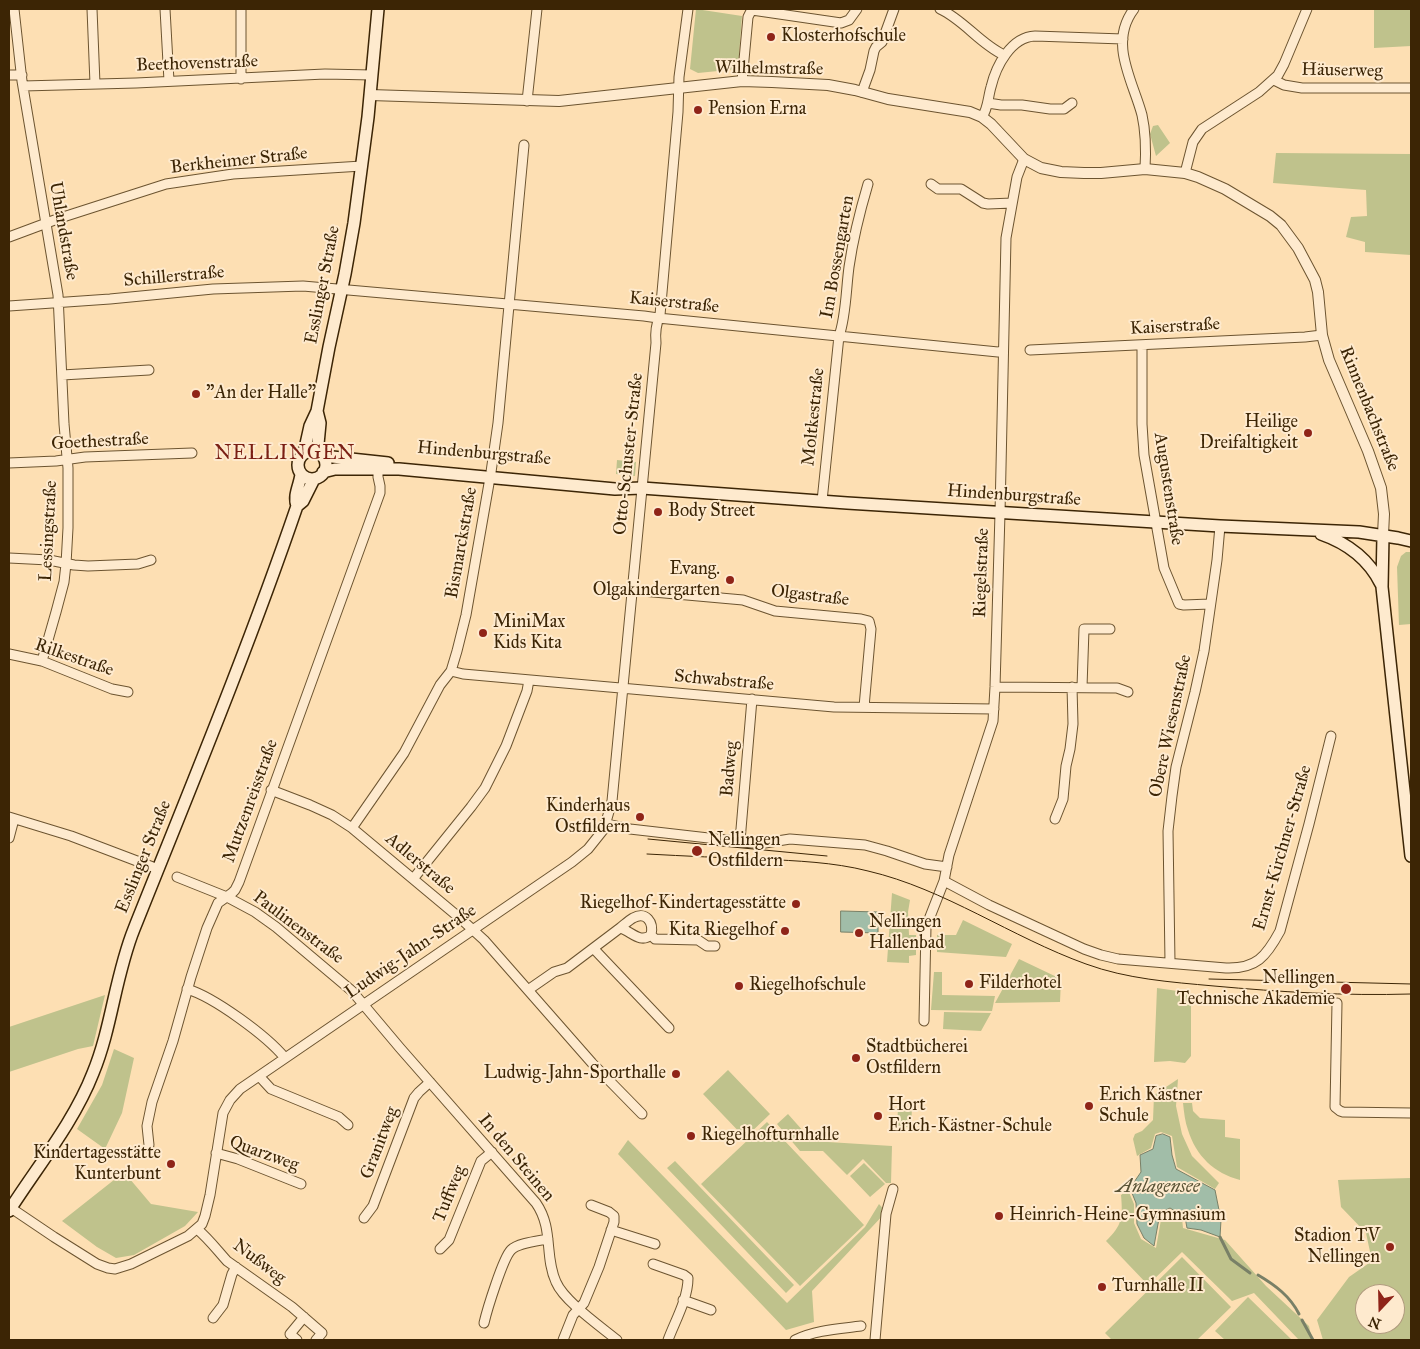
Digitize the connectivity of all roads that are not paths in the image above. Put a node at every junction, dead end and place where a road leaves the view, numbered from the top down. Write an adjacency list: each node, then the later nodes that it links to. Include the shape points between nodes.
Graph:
1 (14, 9): 17 (street, Uhlandstraße)
2 (92, 9): 23 (street)
3 (165, 9): 22 (street)
4 (241, 9): 19 (street)
5 (378, 9): 18 (main road, Esslinger Straße)
6 (537, 9): 29 (street)
7 (688, 9): 25 (street, Otto-Schuster-Straße)
8 (752, 9): 9 (street, via 841,23 850,20); 21 (street, via 748,18)
9 (857, 9)
10 (894, 9): 27 (street, via 882,42 874,51)
11 (940, 9): 15 (street, via 957,18)
12 (1134, 9): 14 (street)
13 (1307, 9): 20 (street)
14 (1123, 39): 15 (street, via 1029,36); 36 (street, via 1126,71 1144,126)
15 (1004, 55): 30 (street, via 992,81)
16 (9, 75): 17 (street)
17 (22, 75): 24 (street, Uhlandstraße)
18 (372, 75): 19 (street, Beethovenstraße); 28 (main road, Esslinger Straße)
19 (241, 79): 22 (street, Beethovenstraße)
20 (1274, 80): 26 (street, Häuserweg, via 1302,88); 37 (street, via 1196,135)
21 (742, 81): 25 (street, Wilhelmstraße); 27 (street, Wilhelmstraße, via 828,86)
22 (169, 82): 23 (street, Beethovenstraße)
23 (95, 84): 24 (street, Beethovenstraße)
24 (23, 86): 41 (street, Uhlandstraße)
25 (679, 87): 29 (street, Wilhelmstraße, via 570,100); 47 (street, Otto-Schuster-Straße)
26 (1411, 88)
27 (862, 92): 32 (street, Wilhelmstraße)
28 (370, 95): 29 (street, Wilhelmstraße); 35 (main road, Esslinger Straße)
29 (527, 100)
30 (988, 103): 31 (street, via 1064,109); 32 (street)
31 (1072, 103)
32 (982, 117): 34 (street, Wilhelmstraße)
33 (524, 145): 45 (street, Bismarckstraße)
34 (1024, 159): 36 (street, Wilhelmstraße, via 1041,168 1061,172); 40 (street, Riegelstraße)
35 (362, 166): 41 (street, Berkheimer Straße, via 233,174 173,183); 43 (main road, Esslinger Straße)
36 (1145, 169): 37 (street, Rinnenbachstraße)
37 (1185, 173): 48 (street, Rinnenbachstraße, via 1225,188 1280,225 1298,248 1315,280)
38 (868, 184): 49 (street, Im Bossengarten, via 858,216)
39 (931, 184): 40 (street, via 938,188 962,189 988,204)
40 (1012, 203): 52 (street, Riegelstraße, via 1006,238)
41 (46, 224): 42 (street, Berkheimer Straße); 44 (street, Uhlandstraße)
42 (9, 237)
43 (342, 288): 44 (street, Schillerstraße, via 213,289); 45 (street, Kaiserstraße); 55 (main road, Esslinger Straße)
44 (59, 302): 46 (street, Schillerstraße); 54 (street, Uhlandstraße)
45 (508, 304): 47 (street, Kaiserstraße); 63 (street, Bismarckstraße)
46 (9, 306)
47 (658, 318): 49 (street, Kaiserstraße); 65 (street, Otto-Schuster-Straße)
48 (1322, 335): 50 (street, Kaiserstraße); 72 (street, Rinnenbachstraße, via 1329,360 1378,478 1384,509)
49 (839, 336): 52 (street, Kaiserstraße); 66 (street, Moltkestraße)
50 (1142, 345): 51 (street, Kaiserstraße); 69 (street, Augustenstraße, via 1144,455)
51 (1030, 350)
52 (1003, 351): 68 (street, Riegelstraße)
53 (148, 370): 54 (street)
54 (62, 376): 59 (street, Uhlandstraße)
55 (318, 411): 57 (main road, Esslinger Straße); 58 (main road, Esslinger Straße)
56 (192, 453): 59 (street, Goethestraße)
57 (302, 454): 58 (main road, via 309,451); 62 (main road, Esslinger Straße, via 297,463)
58 (321, 455): 61 (main road, Hindenburgstraße); 64 (main road, Esslinger Straße, via 326,464)
59 (68, 459): 60 (street, Goethestraße); 76 (street, Lessingstraße)
60 (9, 463)
61 (378, 466): 63 (main road, Hindenburgstraße); 64 (main road, Hindenburgstraße, via 335,469); 95 (street, Mutzenreisstraße, via 380,493)
62 (301, 474): 64 (main road, via 306,478); 67 (main road, Esslinger Straße, via 295,498)
63 (491, 475): 65 (main road, Hindenburgstraße, via 616,483); 83 (street, Bismarckstraße, via 462,633)
64 (318, 476): 67 (main road, Esslinger Straße)
65 (642, 488): 66 (main road, Hindenburgstraße); 78 (street, Otto-Schuster-Straße)
66 (822, 501): 68 (main road, Hindenburgstraße)
67 (297, 506): 104 (main road, Esslinger Straße)
68 (1000, 512): 69 (main road, Hindenburgstraße); 85 (street, Riegelstraße)
69 (1156, 522): 70 (main road, Hindenburgstraße); 79 (street, Augustenstraße, via 1164,568 1177,602 1184,605)
70 (1220, 526): 71 (main road, Hindenburgstraße); 79 (street, Obere Wiesenstraße)
71 (1312, 530): 72 (main road, Hindenburgstraße); 77 (main road, via 1334,538 1359,554)
72 (1383, 535): 73 (main road, Hindenburgstraße); 77 (main road, Rinnenbachstraße)
73 (1411, 541)
74 (9, 558): 76 (street)
75 (151, 560): 76 (street, via 115,566)
76 (66, 564): 82 (street, Lessingstraße)
77 (1382, 586): 102 (main road, Rinnenbachstraße)
78 (631, 590): 88 (street, Otto-Schuster-Straße); 92 (street, Olgastraße, via 743,600 775,612 869,621)
79 (1210, 604): 114 (street, Obere Wiesenstraße, via 1196,692 1176,768 1168,831)
80 (1110, 629): 87 (street, via 1084,628)
81 (9, 654): 82 (street, Rilkestraße)
82 (42, 661): 89 (street, Rilkestraße, via 112,689)
83 (451, 671): 84 (street, Schwabstraße); 99 (street, Bismarckstraße, via 396,765)
84 (529, 680): 88 (street, Schwabstraße); 106 (street, via 512,730 485,788)
85 (995, 687): 86 (street); 93 (street, Riegelstraße)
86 (1072, 687): 87 (street); 97 (street, via 1070,749 1063,799)
87 (1082, 687): 90 (street, via 1117,688)
88 (623, 688): 91 (street, Schwabstraße); 98 (street, Otto-Schuster-Straße)
89 (128, 692)
90 (1128, 692)
91 (752, 699): 92 (street, Schwabstraße); 101 (street, Badweg)
92 (864, 708): 93 (street, Schwabstraße)
93 (994, 709): 103 (street, Riegelstraße, via 991,729)
94 (1331, 736): 114 (street, Ernst-Kirchner-Straße, via 1284,917 1275,940 1258,960 1246,967)
95 (272, 790): 99 (street, Adlerstraße, via 310,804); 108 (street, Mutzenreisstraße, via 239,882 235,890)
96 (11, 818): 100 (street); 104 (street, via 71,836)
97 (1055, 819)
98 (607, 824): 101 (street); 110 (street, Ludwig-Jahn-Straße, via 588,849 572,862)
99 (352, 828): 106 (street, Adlerstraße)
100 (9, 838)
101 (740, 841): 103 (street, via 764,844 790,839 864,845 925,864)
102 (1411, 856)
103 (947, 867): 107 (street, Riegelstraße)
104 (158, 869): 133 (main road, Esslinger Straße, via 126,950 101,1052 90,1081 72,1116)
105 (177, 877): 108 (street, Paulinenstraße)
106 (413, 879): 110 (street, Adlerstraße)
107 (944, 881): 114 (street, Ernst-Kirchner-Straße, via 1084,949 1118,958); 119 (street, Riegelstraße, via 926,933)
108 (226, 896): 115 (street, Mutzenreisstraße, via 218,903 207,928); 118 (street, Paulinenstraße, via 276,927)
109 (620, 928): 111 (street, via 641,939); 111 (street, via 632,919 645,916 652,924); 113 (street)
110 (473, 930): 116 (street, Adlerstraße); 118 (street, Ludwig-Jahn-Straße)
111 (651, 934): 112 (street, via 656,939 698,940 707,946)
112 (715, 946)
113 (594, 949): 116 (street); 120 (street)
114 (1170, 962)
115 (187, 989): 121 (street, via 211,999 241,1020); 127 (street, Mutzenreisstraße, via 151,1108 147,1126)
116 (528, 990): 125 (street, Adlerstraße)
117 (1337, 1003): 124 (street, via 1335,1107 1343,1112)
118 (364, 1004): 121 (street, Ludwig-Jahn-Straße); 123 (street, In den Steinen)
119 (924, 1021)
120 (669, 1028)
121 (285, 1058): 122 (street, Ludwig-Jahn-Straße)
122 (260, 1076): 126 (street, via 270,1090 339,1117); 129 (street, Ludwig-Jahn-Straße, via 240,1090 227,1105)
123 (430, 1082): 128 (street, In den Steinen); 134 (street, Granitweg, via 414,1098 373,1206)
124 (1411, 1113)
125 (642, 1114)
126 (348, 1125)
127 (149, 1145)
128 (492, 1152): 137 (street, In den Steinen, via 542,1212); 139 (street, Tuffweg, via 481,1161 449,1240)
129 (216, 1153): 130 (street, Quarzweg); 135 (street, Ludwig-Jahn-Straße, via 205,1216)
130 (301, 1184)
131 (893, 1189): 155 (street, via 886,1214)
132 (591, 1205): 136 (street, via 614,1216)
133 (10, 1209): 135 (street, via 92,1261 113,1269 155,1254)
134 (364, 1218)
135 (198, 1228): 141 (street, Nußweg)
136 (611, 1230): 138 (street); 143 (street, via 599,1267)
137 (548, 1239): 143 (street, In den Steinen, via 556,1283); 147 (street, via 511,1250)
138 (655, 1244)
139 (440, 1249)
140 (653, 1264): 142 (street, via 688,1278)
141 (236, 1267): 145 (street, Nußweg); 146 (street, via 223,1306)
142 (684, 1300): 144 (street); 153 (street)
143 (579, 1308): 151 (street); 152 (street, In den Steinen)
144 (711, 1310)
145 (304, 1317): 149 (street, via 290,1334); 150 (street, Nußweg, via 322,1333)
146 (214, 1318)
147 (484, 1323)
148 (861, 1326): 154 (street, via 824,1331)
149 (297, 1340)
150 (316, 1340)
151 (563, 1340)
152 (617, 1340)
153 (668, 1340)
154 (795, 1340)
155 (875, 1340)

